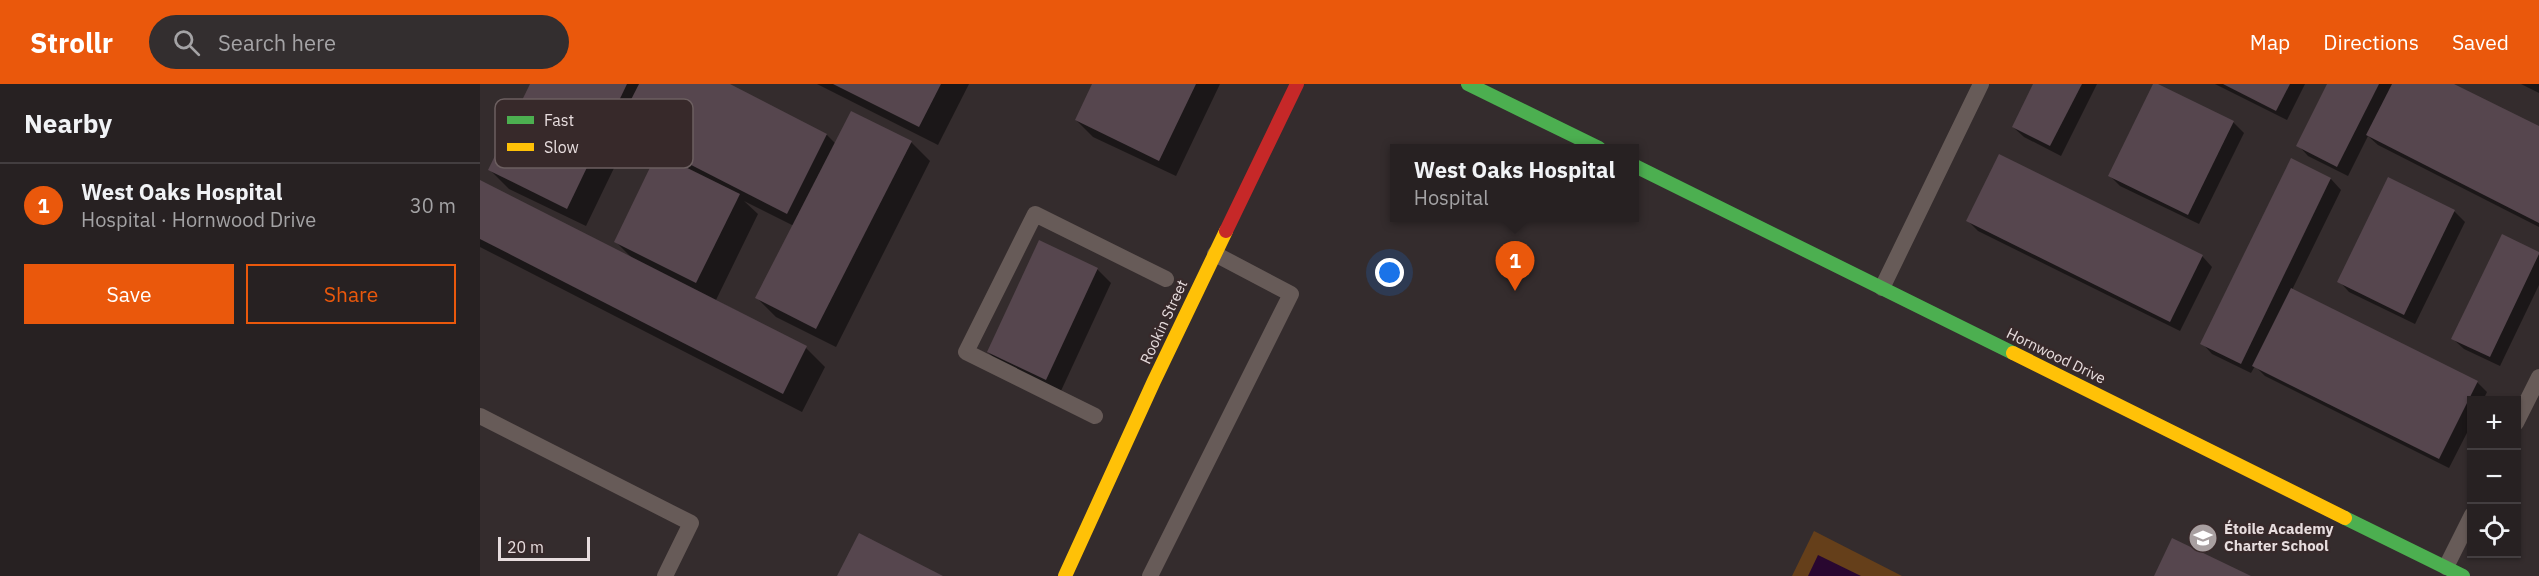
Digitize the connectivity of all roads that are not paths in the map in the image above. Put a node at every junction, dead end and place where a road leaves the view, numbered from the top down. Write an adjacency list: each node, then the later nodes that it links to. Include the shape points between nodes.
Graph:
1 (1298, 84): 6 (street, Rookin Street)
2 (1468, 84): 4 (street)
3 (1981, 84): 8 (lane)
4 (1591, 144)
5 (1639, 168): 8 (street, Hornwood Drive)
6 (1215, 254): 16 (street, Rookin Street); 17 (lane, via 1291,294)
7 (1166, 279): 12 (lane, via 1035,214 966,352)
8 (1882, 288): 14 (street, Hornwood Drive)
9 (2539, 377): 10 (lane)
10 (2521, 415)
11 (480, 416): 15 (lane, via 691,523)
12 (1095, 416)
13 (2467, 525): 14 (lane)
14 (2446, 567): 18 (street, Hornwood Drive)
15 (665, 576)
16 (1065, 576)
17 (1150, 576)
18 (2463, 576)

